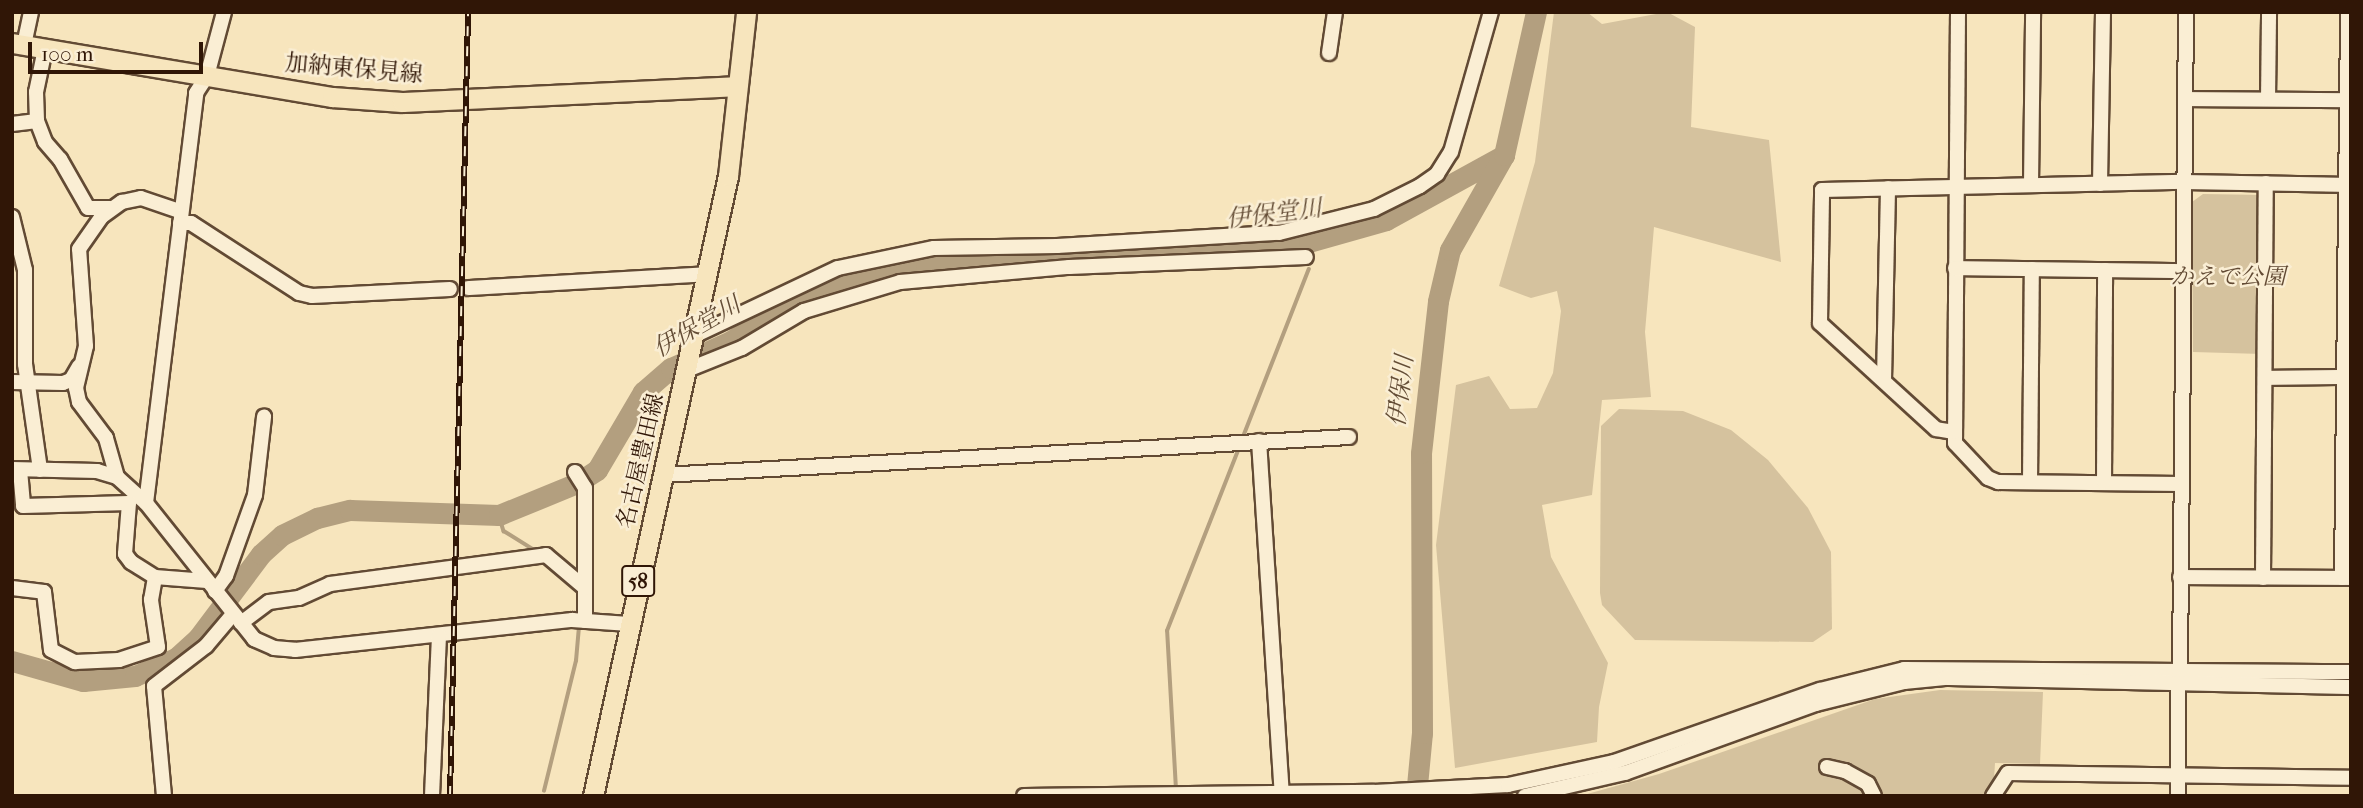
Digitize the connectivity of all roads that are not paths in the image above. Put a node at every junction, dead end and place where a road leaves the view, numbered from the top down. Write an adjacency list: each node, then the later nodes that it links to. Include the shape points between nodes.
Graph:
1 (30, 12): 12 (street)
2 (223, 12): 15 (street)
3 (746, 12): 16 (main road, 名古屋豊田線 / 58)
4 (1335, 12): 14 (street)
5 (1491, 12): 40 (street, via 1464,119 1443,165 1420,186 1363,214 1279,233 934,248 838,268)
6 (1958, 12): 27 (street)
7 (2033, 12): 25 (street)
8 (2102, 12): 24 (street)
9 (2186, 12): 17 (street)
10 (2269, 12): 18 (street)
11 (2348, 12): 19 (street)
12 (18, 44): 13 (main road, 加納東保見線)
13 (46, 49): 15 (main road, 加納東保見線); 20 (street, via 36,92)
14 (1329, 53)
15 (207, 76): 16 (main road, 加納東保見線, via 332,97 402,102); 31 (street, via 196,93)
16 (736, 86): 37 (main road, 名古屋豊田線 / 58, via 728,176)
17 (2185, 99): 18 (street); 22 (street)
18 (2268, 99): 19 (street)
19 (2346, 100): 26 (street)
20 (37, 121): 21 (street); 29 (street, via 45,142 88,208)
21 (12, 124)
22 (2184, 183): 23 (street); 24 (street); 36 (street)
23 (2266, 183): 26 (street); 43 (street)
24 (2100, 184): 25 (street)
25 (2031, 185): 27 (street)
26 (2348, 185): 42 (street)
27 (1956, 187): 28 (street); 33 (street)
28 (1888, 188): 44 (street); 44 (street, via 1828,188 1820,194 1820,323)
29 (110, 208): 31 (street, via 141,198); 41 (street, via 79,249)
30 (12, 217): 46 (street, via 25,270)
31 (179, 217): 39 (street, via 299,293); 59 (street)
32 (1306, 257): 40 (street, via 1069,267 900,282 804,311 742,348)
33 (1955, 268): 34 (street); 48 (street)
34 (2032, 269): 35 (street); 56 (street)
35 (2105, 270): 36 (street); 57 (street)
36 (2184, 271): 58 (street)
37 (708, 274): 38 (street); 40 (main road, 名古屋豊田線 / 58)
38 (468, 288)
39 (450, 289)
40 (690, 356): 54 (main road, 名古屋豊田線 / 58)
41 (84, 360): 46 (street, via 67,382); 55 (street, via 76,388 79,402 106,438)
42 (2347, 377): 43 (street); 63 (street)
43 (2265, 378): 62 (street)
44 (1884, 380): 48 (street, via 1936,429)
45 (12, 382): 46 (street)
46 (29, 383): 52 (street)
47 (264, 417): 66 (street, via 256,495 226,576)
48 (1954, 432): 56 (street, via 1956,447 1988,478)
49 (1349, 437): 50 (street)
50 (1259, 441): 54 (street); 76 (street)
51 (16, 469): 52 (street); 60 (street, via 23,506 129,503 125,554)
52 (40, 470): 55 (street, via 97,471)
53 (575, 472): 65 (street, via 586,488)
54 (663, 475): 68 (main road, 名古屋豊田線 / 58)
55 (117, 477): 59 (street)
56 (2030, 482): 57 (street)
57 (2104, 482): 58 (street)
58 (2181, 484): 61 (street)
59 (146, 503): 66 (street)
60 (155, 577): 64 (street, via 151,600 158,647 118,660 75,662 51,650 44,592); 66 (street)
61 (2180, 578): 62 (street); 71 (street)
62 (2263, 578): 63 (street)
63 (2346, 578)
64 (12, 588)
65 (585, 588): 66 (street, via 542,556 321,586 299,598); 67 (street)
66 (224, 602): 69 (street, via 254,639 274,648 295,650); 77 (street, via 206,646 154,686)
67 (580, 621): 68 (street); 69 (street)
68 (629, 624): 79 (main road, 名古屋豊田線 / 58)
69 (439, 635): 78 (street)
70 (2351, 672): 71 (street)
71 (2179, 677): 72 (street); 74 (street); 76 (street, via 1904,670 1820,690 1614,762 1552,777 1456,789); 81 (street, via 1903,682 1816,704 1625,773)
72 (2351, 687)
73 (1827, 767): 82 (street, via 1868,784)
74 (2178, 776): 75 (street); 83 (street, via 2008,774); 84 (street)
75 (2351, 778)
76 (1282, 793): 80 (street)
77 (164, 796)
78 (432, 796)
79 (593, 796)
80 (1024, 796)
81 (1525, 796)
82 (1874, 796)
83 (1993, 796)
84 (2178, 796)

